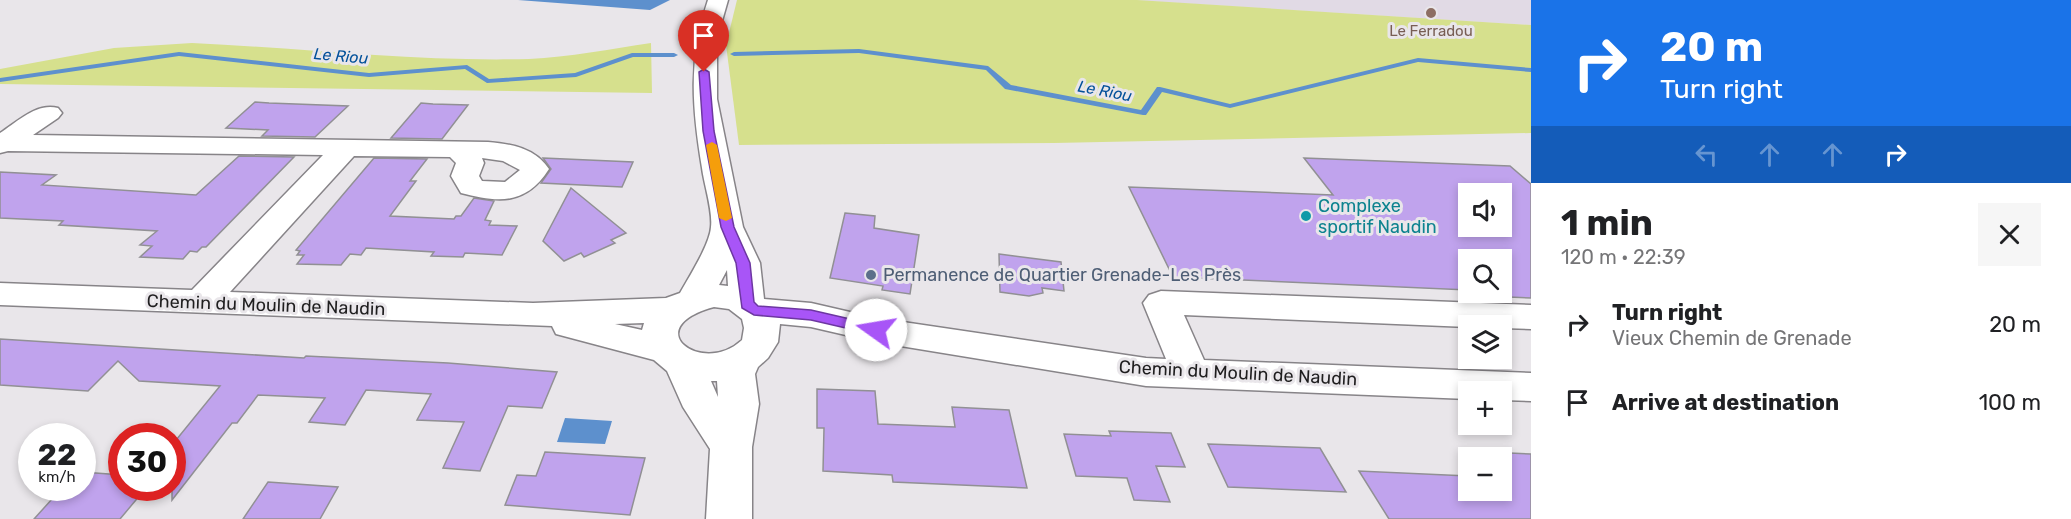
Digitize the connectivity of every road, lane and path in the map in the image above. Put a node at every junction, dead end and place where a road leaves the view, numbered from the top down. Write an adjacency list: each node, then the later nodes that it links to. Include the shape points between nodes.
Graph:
1 (718, 0): 6 (street, via 709,28 704,81)
2 (49, 113): 3 (street)
3 (2, 145): 4 (street)
4 (346, 148): 5 (street); 8 (street)
5 (456, 149)
6 (727, 227): 9 (street, via 713,265); 12 (street, via 743,263)
7 (0, 294): 8 (street, Chemin du Moulin de Naudin)
8 (201, 302): 10 (street, Chemin du Moulin de Naudin)
9 (683, 304): 10 (street, Chemin du Moulin de Naudin); 12 (street, via 723,297); 13 (street, via 662,319 659,329 659,339)
10 (533, 315): 13 (street, Chemin du Moulin de Naudin)
11 (1531, 317): 14 (street, via 1161,303)
12 (751, 328): 13 (street, via 713,367); 14 (street, Chemin du Moulin de Naudin, via 876,330 1146,372); 16 (street, via 736,374 739,404)
13 (673, 356): 16 (street)
14 (1191, 374): 15 (street, Chemin du Moulin de Naudin)
15 (1531, 387)
16 (731, 447): 17 (street)
17 (729, 519)

